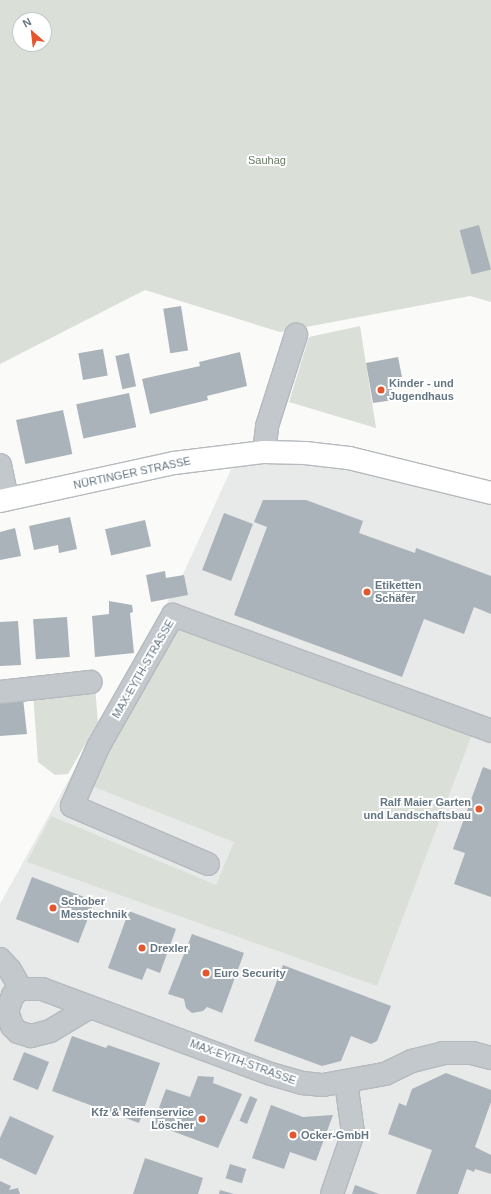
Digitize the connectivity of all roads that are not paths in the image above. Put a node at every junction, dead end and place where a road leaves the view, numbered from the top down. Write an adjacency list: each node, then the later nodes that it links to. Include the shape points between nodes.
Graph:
1 (296, 335): 2 (street, via 267,426)
2 (264, 452): 4 (main road, NÜRTINGER STRASSE, via 305,452 350,458); 5 (main road, NÜRTINGER STRASSE, via 174,463)
3 (0, 465): 5 (street)
4 (491, 493)
5 (4, 500)
6 (90, 682): 7 (street)
7 (0, 692)
8 (491, 731): 9 (street, MAX-EYTH-STRASSE, via 173,615 98,747 72,806)
9 (208, 864)
10 (0, 959): 11 (street)
11 (21, 989): 12 (street, MAX-EYTH-STRASSE, via 42,989); 12 (street, via 10,998 7,1011 12,1026 25,1035 38,1035 50,1030)
12 (90, 1007): 14 (street, MAX-EYTH-STRASSE, via 271,1074 303,1083 324,1085)
13 (491, 1058): 14 (street, MAX-EYTH-STRASSE, via 472,1053 443,1053 412,1061 385,1074)
14 (346, 1082): 15 (street, via 353,1133)
15 (332, 1194)

